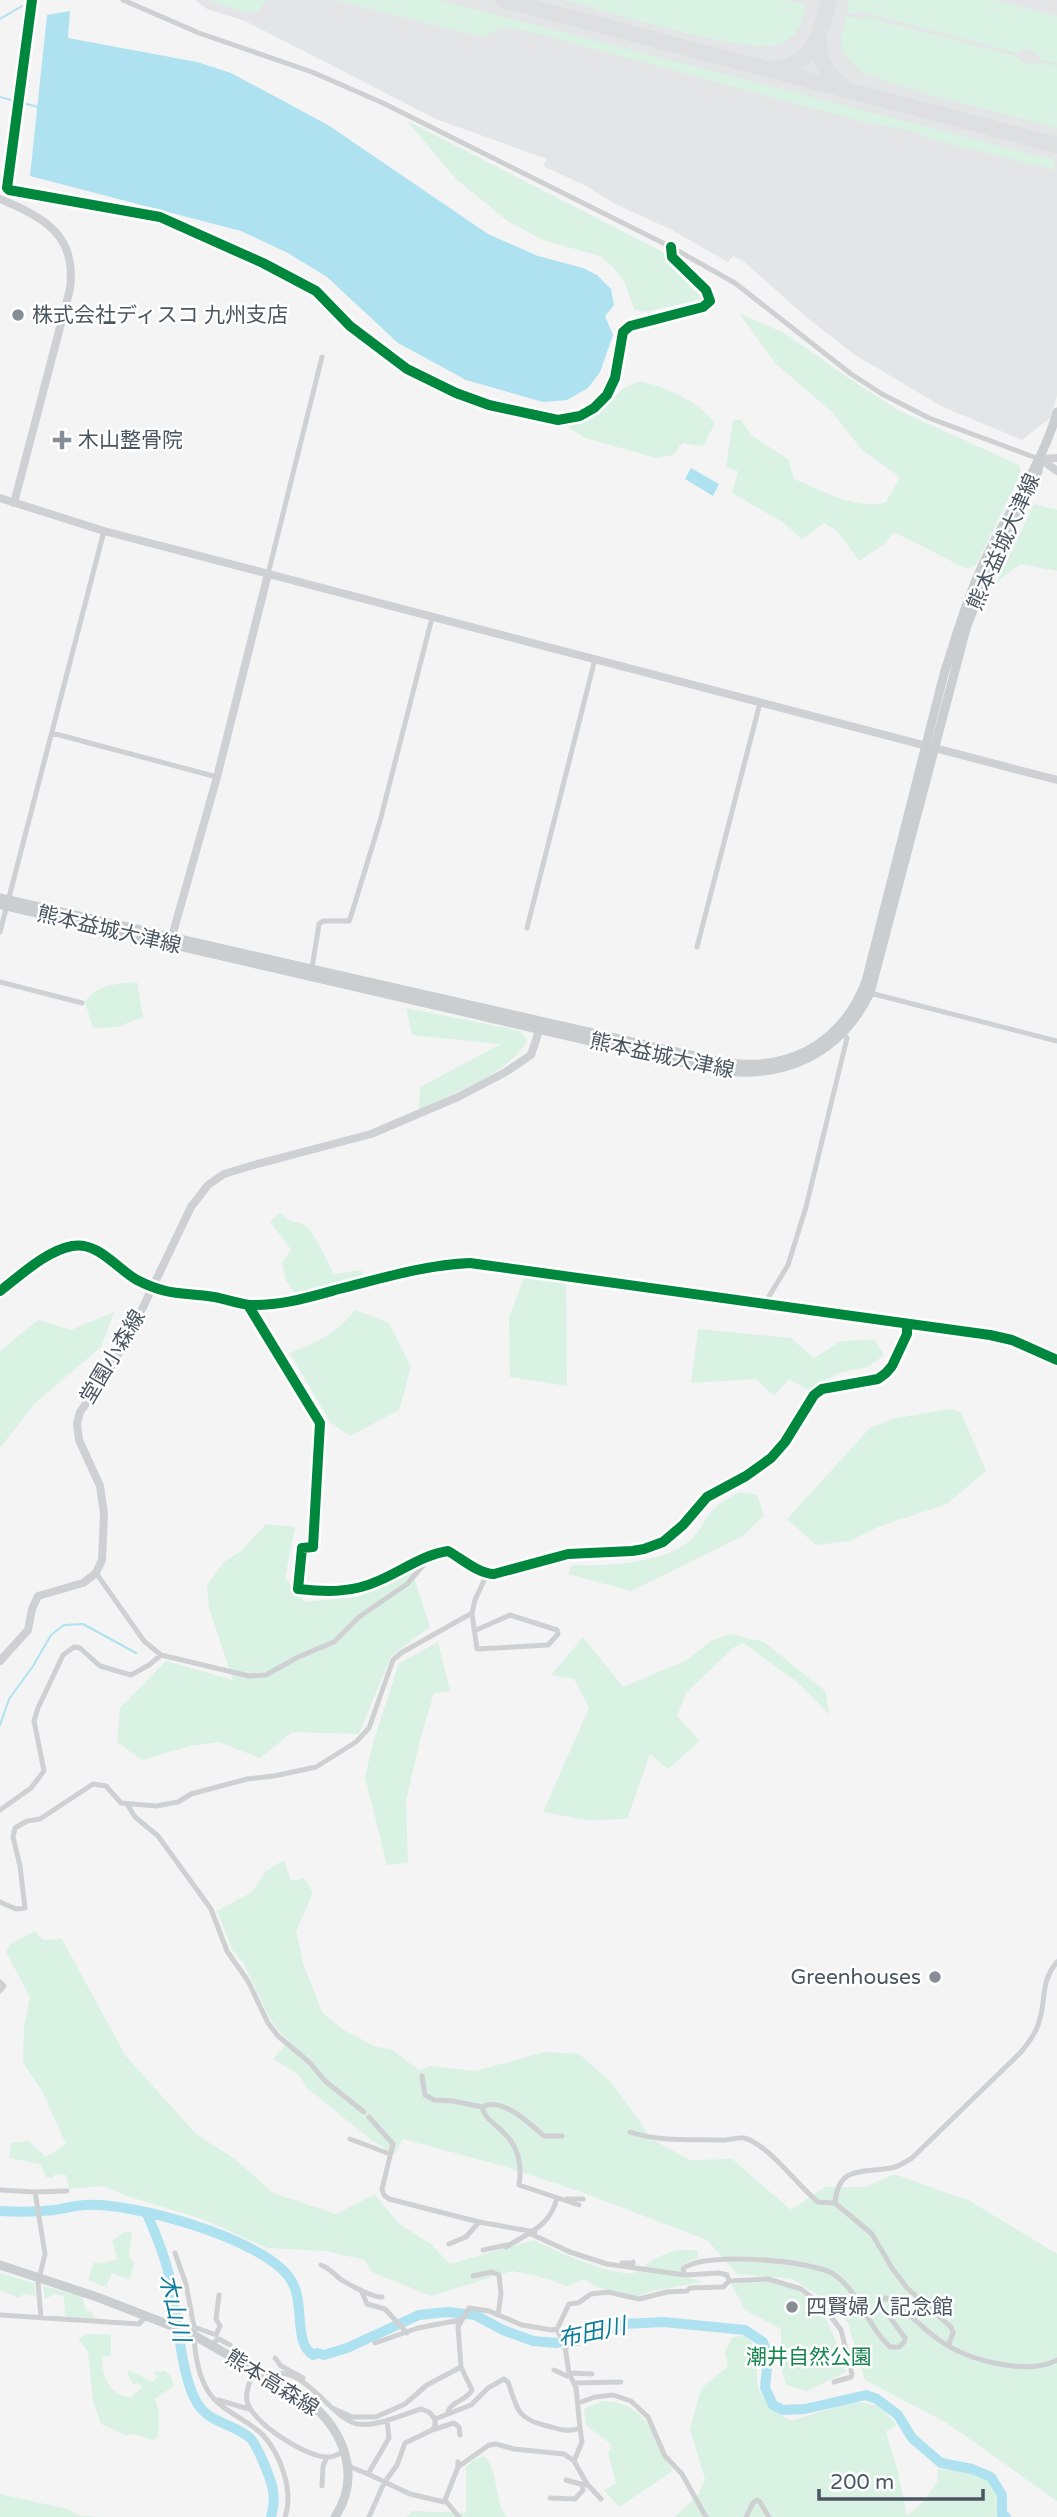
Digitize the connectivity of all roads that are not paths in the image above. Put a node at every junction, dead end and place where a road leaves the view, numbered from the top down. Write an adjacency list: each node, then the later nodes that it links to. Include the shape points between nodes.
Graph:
1 (32, 0): 4 (street, via 9,190 160,217 263,263 316,291 351,326 408,369 456,393 558,420 594,408 615,378 623,332 710,301 706,290 671,257)
2 (125, 0): 4 (street, via 383,103)
3 (0, 200): 11 (street, via 29,212 57,233 68,250 72,274)
4 (671, 247): 8 (street, via 735,283 882,394 929,418)
5 (322, 357): 13 (street)
6 (1057, 412): 8 (main road, 熊本益城大津線)
7 (1057, 458): 8 (street)
8 (1040, 459): 9 (street); 18 (main road, 熊本益城大津線, via 1038,472 989,567)
9 (1057, 471)
10 (0, 498): 11 (street)
11 (14, 503): 12 (street)
12 (104, 531): 13 (street); 17 (street)
13 (268, 574): 14 (street); 19 (street)
14 (432, 618): 15 (street); 26 (street, via 351,916 349,921 319,924)
15 (595, 660): 16 (street); 22 (street)
16 (760, 703): 18 (street); 25 (street)
17 (52, 733): 19 (street); 21 (street)
18 (932, 747): 20 (street); 28 (main road, 熊本益城大津線)
19 (217, 776): 24 (street)
20 (1057, 780)
21 (4, 902): 23 (street); 24 (main road, 熊本益城大津線)
22 (527, 928)
23 (0, 932)
24 (171, 943): 26 (main road, 熊本益城大津線); 30 (main road, 熊本益城大津線)
25 (697, 947)
26 (312, 968): 30 (main road, 熊本益城大津線)
27 (0, 982): 29 (street)
28 (866, 991): 30 (main road, 熊本益城大津線, via 836,1030 814,1048 759,1066); 31 (main road, 熊本益城大津線, via 860,1011); 32 (street)
29 (82, 1003)
30 (541, 1026): 31 (main road, 熊本益城大津線, via 735,1073 791,1066); 34 (street, 堂園小森線, via 531,1055 458,1097 383,1129 224,1174 208,1185 191,1207)
31 (843, 1034): 36 (street, via 847,1038 806,1207 788,1265)
32 (1057, 1041)
33 (20, 1275): 34 (street, via 74,1245 102,1254); 35 (street)
34 (153, 1287): 37 (street); 41 (street, 堂園小森線, via 77,1424 81,1448 100,1486 104,1513 102,1560)
35 (0, 1290)
36 (765, 1303): 37 (street, via 470,1263 416,1269 284,1303); 38 (street)
37 (248, 1305): 40 (street, via 320,1423 313,1547 302,1548 298,1589 344,1591 376,1582)
38 (908, 1325): 39 (street, via 1012,1340); 42 (street, via 886,1373 814,1395 771,1458 707,1497 663,1542 632,1551 568,1555)
39 (1057, 1360)
40 (432, 1555): 42 (street, via 448,1551); 45 (street, via 407,1584 359,1617 334,1642 266,1675 248,1676)
41 (96, 1573): 45 (street, via 144,1641); 46 (street, via 83,1583 38,1596 29,1630)
42 (487, 1574): 43 (street)
43 (472, 1613): 44 (street); 47 (street, via 401,1653 393,1661 369,1728 356,1742 316,1767 247,1779 168,1805)
44 (474, 1631): 44 (street, via 477,1648 548,1645 558,1634 510,1615)
45 (161, 1655): 48 (street, via 131,1675 100,1667 80,1648 68,1650 34,1721 44,1771 32,1787)
46 (0, 1661)
47 (128, 1805): 49 (street, via 106,1786 93,1784 40,1819 15,1828 25,1908); 58 (street, via 158,1836 211,1909 227,1951 248,1981 268,2024 393,2143)
48 (0, 1810)
49 (0, 1902)
50 (1057, 1962): 64 (street, via 1046,1978 1039,2023 1020,2053 912,2158 895,2168 846,2176)
51 (0, 1982): 52 (street, via 5,1986)
52 (0, 1991)
53 (422, 2076): 54 (street, via 425,2095 434,2100)
54 (482, 2107): 56 (street, via 498,2105 544,2136); 62 (street, via 486,2118 507,2135 521,2162 519,2186)
55 (630, 2132): 64 (street, via 664,2139 743,2138 782,2166 818,2202)
56 (562, 2136)
57 (350, 2139): 58 (street)
58 (390, 2154): 65 (street, via 384,2195)
59 (0, 2190): 61 (street)
60 (66, 2191): 61 (street)
61 (36, 2193): 78 (street, via 45,2254)
62 (557, 2198): 63 (street); 66 (street, via 554,2210)
63 (581, 2202)
64 (835, 2203): 95 (street, via 872,2234 907,2288 951,2326)
65 (479, 2222): 66 (street); 67 (street, via 466,2237)
66 (533, 2233): 68 (street, via 508,2246); 70 (street)
67 (449, 2244)
68 (483, 2250)
69 (582, 2250): 70 (street)
70 (570, 2252): 72 (street)
71 (175, 2253): 89 (street, via 186,2284)
72 (595, 2261): 73 (street); 76 (street)
73 (634, 2262)
74 (0, 2265): 78 (main road, 熊本高森線)
75 (321, 2265): 80 (street)
76 (684, 2273): 79 (street, via 719,2273); 95 (street, via 689,2264 709,2260 822,2269 850,2287 890,2347 899,2347 905,2338 883,2310 880,2301 886,2298)
77 (473, 2276): 84 (street, via 499,2275)
78 (39, 2278): 85 (main road, 熊本高森線); 86 (street)
79 (729, 2281): 88 (street, via 723,2287 690,2288 639,2299 608,2292 591,2294 569,2304); 107 (street, via 768,2278 801,2289 823,2306 841,2330 852,2374)
80 (361, 2290): 82 (street); 90 (street, via 367,2304 386,2309)
81 (219, 2295): 89 (street, via 216,2334)
82 (382, 2297)
83 (0, 2315): 86 (street)
84 (498, 2315): 87 (street, via 471,2307); 88 (street, via 522,2325)
85 (146, 2316): 86 (street, via 139,2324); 89 (main road, 熊本高森線)
86 (41, 2318)
87 (460, 2320): 90 (street); 99 (street)
88 (556, 2329): 96 (street)
89 (193, 2332): 94 (main road, 熊本高森線); 109 (street, via 197,2362)
90 (407, 2333): 91 (street)
91 (375, 2343)
92 (578, 2343): 96 (street)
93 (230, 2344): 94 (street, via 219,2339)
94 (214, 2346): 100 (main road, 熊本高森線)
95 (948, 2346): 98 (street, via 1006,2365 1041,2367)
96 (565, 2347): 102 (street)
97 (275, 2358): 105 (street)
98 (1057, 2360)
99 (461, 2367): 111 (street, via 376,2417 352,2417); 113 (street, via 472,2390)
100 (255, 2370): 104 (main road, 熊本高森線); 112 (street, via 246,2397)
101 (554, 2370): 102 (street)
102 (569, 2373): 103 (street); 108 (street)
103 (593, 2374)
104 (270, 2378): 105 (street, via 283,2374); 119 (main road, 熊本高森線, via 322,2413 337,2431)
105 (303, 2382): 111 (street)
106 (621, 2382): 108 (street)
107 (834, 2382)
108 (574, 2383): 110 (street)
109 (213, 2397): 112 (street); 133 (street, via 263,2435 277,2458 286,2476)
110 (578, 2403): 116 (street); 137 (street, via 613,2395 631,2401 648,2417 666,2456 682,2474)
111 (332, 2408): 115 (street, via 354,2424)
112 (249, 2409): 120 (street, via 289,2443)
113 (449, 2412): 114 (street); 116 (street, via 475,2403 503,2379 530,2422 565,2432)
114 (435, 2419): 115 (street, via 421,2409); 117 (street)
115 (387, 2420): 125 (street, via 389,2438)
116 (580, 2428): 122 (street, via 582,2442)
117 (432, 2430): 118 (street, via 454,2423); 124 (street, via 405,2443)
118 (460, 2435)
119 (345, 2451): 120 (street); 123 (main road, 熊本高森線)
120 (327, 2457): 129 (street)
121 (405, 2458): 124 (street)
122 (574, 2461): 128 (street); 132 (street, via 564,2454 489,2445 458,2465)
123 (348, 2466): 125 (street); 134 (main road, 熊本高森線, via 345,2493)
124 (394, 2473): 127 (street)
125 (368, 2474): 127 (street)
126 (566, 2480): 128 (street)
127 (386, 2484): 132 (street, via 425,2499); 135 (street)
128 (585, 2485): 130 (street, via 576,2499); 131 (street)
129 (321, 2486)
130 (550, 2498)
131 (601, 2499)
132 (445, 2500): 136 (street)
133 (285, 2517)
134 (335, 2517)
135 (369, 2517)
136 (459, 2517)
137 (706, 2517)
138 (746, 2517): 139 (street, via 757,2500)
139 (769, 2517)

